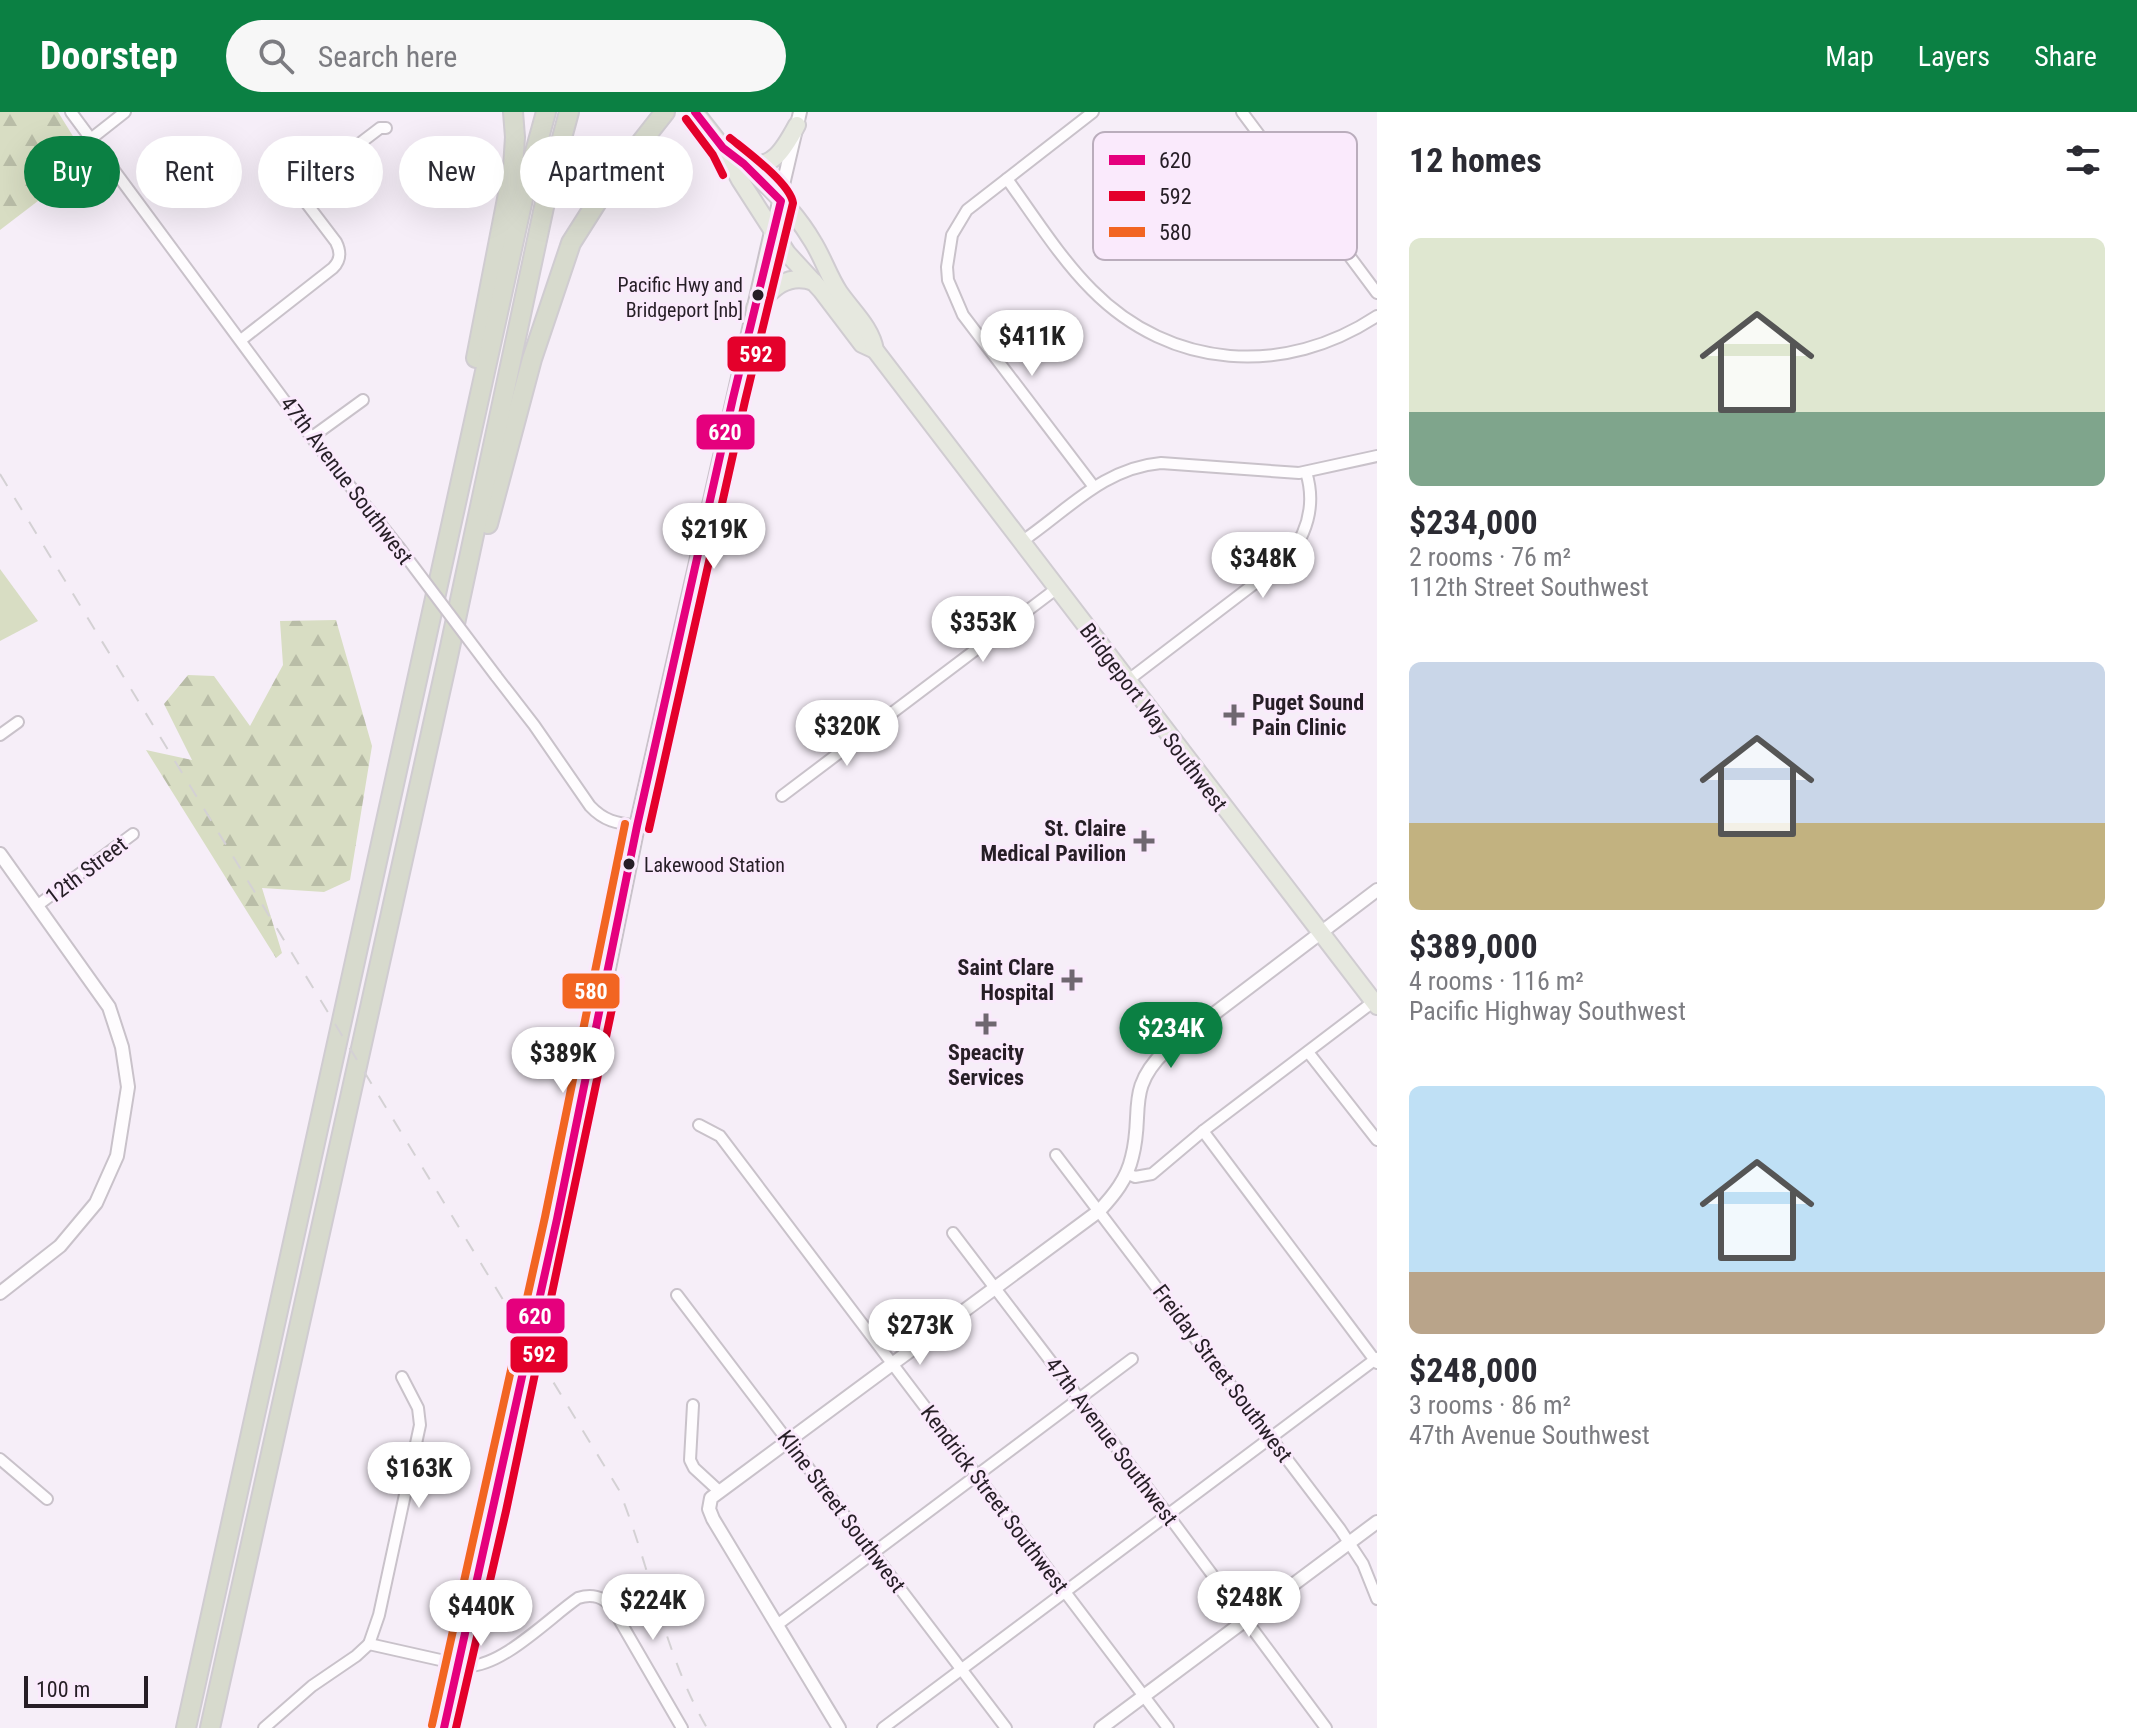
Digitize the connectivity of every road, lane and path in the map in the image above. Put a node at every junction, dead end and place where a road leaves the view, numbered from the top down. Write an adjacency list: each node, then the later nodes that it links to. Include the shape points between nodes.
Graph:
1 (71, 112): 13 (street, 47th Avenue Southwest)
2 (125, 112): 14 (street)
3 (513, 112): 34 (highway, via 513,168 441,526)
4 (546, 112): 34 (highway)
5 (569, 112): 35 (highway)
6 (665, 112): 35 (highway, via 590,209 571,243)
7 (695, 112): 15 (main road, Bridgeport Way Southwest)
8 (1093, 112): 17 (street)
9 (1242, 112): 12 (street)
10 (798, 119): 15 (main road, via 786,146 769,163); 18 (street)
11 (386, 128): 25 (street, via 300,192 336,242 340,257 333,268)
12 (1257, 132)
13 (90, 136)
14 (95, 136)
15 (738, 166): 18 (main road, Bridgeport Way Southwest); 19 (main road, Bridgeport Way Southwest)
16 (120, 176): 25 (street, 47th Avenue Southwest)
17 (1007, 179): 24 (street, via 1100,298 1134,325 1183,347 1230,356 1283,354 1333,341); 31 (street, via 973,204 956,226 948,280 963,315)
18 (781, 201): 19 (street); 26 (main road, Bridgeport Way Southwest, via 873,336)
19 (772, 232): 21 (main road, Bridgeport Way Southwest); 23 (main road)
20 (1352, 260): 22 (street)
21 (814, 282): 23 (main road, via 788,280); 26 (main road, Bridgeport Way Southwest, via 862,344)
22 (1377, 293)
23 (755, 308): 40 (main road)
24 (1377, 316)
25 (241, 340): 28 (street, 47th Avenue Southwest)
26 (875, 350): 32 (main road, Bridgeport Way Southwest)
27 (363, 400): 28 (street)
28 (312, 437): 40 (street, 47th Avenue Southwest, bridge, via 600,817)
29 (1377, 456): 30 (street)
30 (1306, 472): 31 (street, via 1161,463 1125,470); 36 (street, via 1309,521 1288,558)
31 (1094, 487): 32 (street)
32 (1021, 542): 33 (main road, Bridgeport Way Southwest)
33 (1056, 589): 36 (main road, Bridgeport Way Southwest); 39 (street)
34 (426, 641): 82 (highway)
35 (447, 661): 83 (highway)
36 (1127, 681): 45 (main road, Bridgeport Way Southwest)
37 (18, 722): 38 (street)
38 (0, 735)
39 (782, 796)
40 (637, 826): 79 (main road)
41 (133, 834): 44 (street, 12th Street)
42 (0, 854): 44 (street)
43 (1377, 890): 45 (street)
44 (38, 905): 56 (street, via 109,1007 128,1087 117,1156 96,1203 60,1246)
45 (1321, 934): 46 (main road, Bridgeport Way Southwest); 52 (street, via 1147,1070)
46 (1376, 1002): 47 (street)
47 (1308, 1052): 49 (street); 50 (street)
48 (699, 1125): 60 (street, Kendrick Street Southwest, via 720,1136)
49 (1203, 1131): 52 (street, via 1152,1174); 59 (street)
50 (1377, 1140)
51 (1056, 1155): 53 (street, Freiday Street Southwest)
52 (1126, 1173): 53 (street)
53 (1099, 1211): 55 (street); 64 (street, Freiday Street Southwest)
54 (953, 1233): 55 (street, 47th Avenue Southwest)
55 (996, 1288): 60 (street); 62 (street, 47th Avenue Southwest)
56 (0, 1293)
57 (677, 1295): 65 (street, Kline Street Southwest)
58 (1132, 1359): 62 (street)
59 (1376, 1360): 64 (street)
60 (894, 1364): 65 (street); 67 (street, Kendrick Street Southwest)
61 (402, 1377): 78 (street, via 421,1423)
62 (1080, 1398): 67 (street); 70 (street, 47th Avenue Southwest)
63 (693, 1405): 68 (street, via 690,1460)
64 (1272, 1437): 70 (street); 72 (street, Freiday Street Southwest)
65 (789, 1443): 68 (street); 73 (street, Kline Street Southwest)
66 (0, 1459): 69 (street)
67 (978, 1474): 73 (street); 74 (street, Kendrick Street Southwest)
68 (719, 1491): 77 (street, via 711,1498 710,1514)
69 (47, 1499)
70 (1168, 1515): 74 (street); 76 (street, 47th Avenue Southwest)
71 (1377, 1522): 72 (street)
72 (1349, 1542): 75 (street, Freiday Street Southwest); 76 (street)
73 (874, 1552): 77 (street); 80 (street, Kline Street Southwest)
74 (1065, 1592): 80 (street); 81 (street, Kendrick Street Southwest)
75 (1377, 1599)
76 (1246, 1619): 81 (street); 92 (street, 47th Avenue Southwest)
77 (777, 1625): 87 (street)
78 (369, 1644): 79 (street); 84 (street)
79 (458, 1664): 85 (main road); 86 (street, via 490,1662 578,1598 593,1596 613,1609)
80 (962, 1670): 88 (street); 89 (street, Kline Street Southwest)
81 (1143, 1696): 90 (street); 91 (street, Kendrick Street Southwest)
82 (186, 1728)
83 (210, 1728)
84 (264, 1728)
85 (444, 1728)
86 (682, 1728)
87 (839, 1728)
88 (883, 1728)
89 (1006, 1728)
90 (1101, 1728)
91 (1168, 1728)
92 (1326, 1728)

